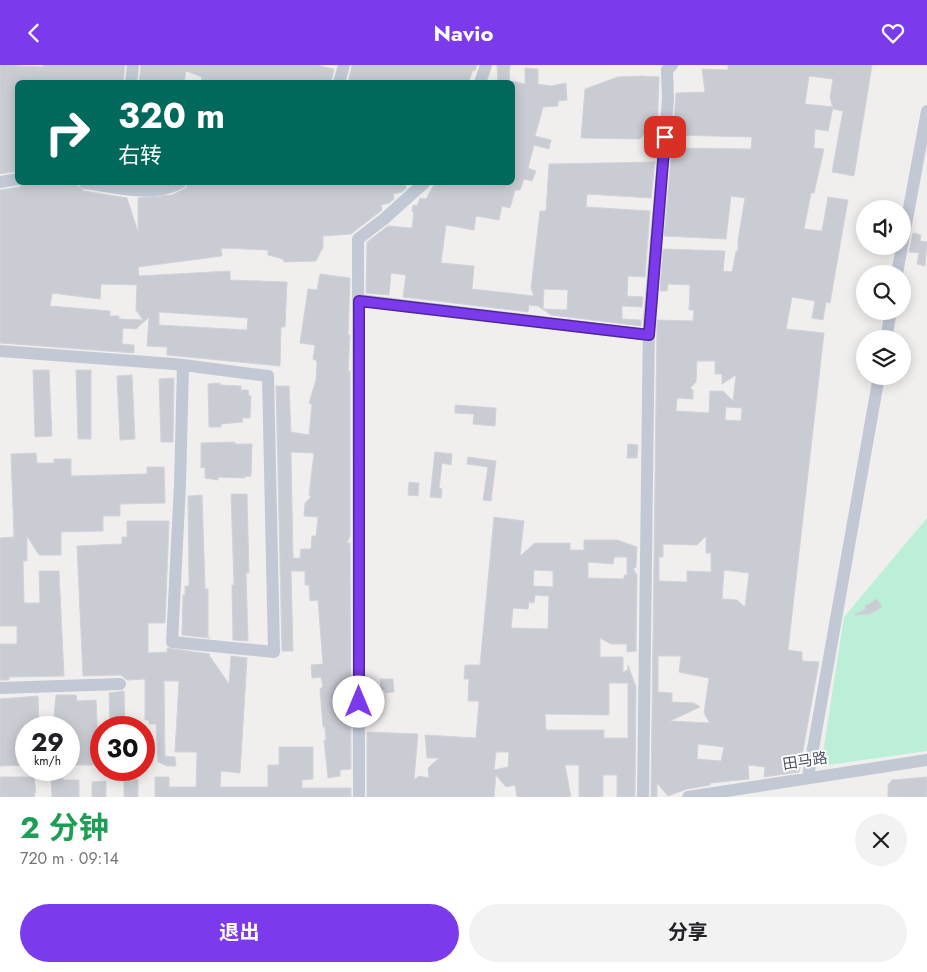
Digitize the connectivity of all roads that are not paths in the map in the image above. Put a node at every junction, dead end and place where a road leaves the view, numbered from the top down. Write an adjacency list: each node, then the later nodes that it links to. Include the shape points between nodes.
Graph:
1 (133, 65): 5 (street)
2 (344, 65): 6 (street)
3 (486, 65): 7 (street)
4 (672, 65): 16 (street, via 667,70 668,101)
5 (131, 80)
6 (340, 80)
7 (481, 80)
8 (927, 111): 14 (street)
9 (15, 180): 10 (street)
10 (0, 182)
11 (119, 185): 12 (street, via 152,191)
12 (176, 185)
13 (422, 185): 15 (street, via 358,239)
14 (911, 200)
15 (359, 301): 16 (street); 24 (street)
16 (649, 335): 25 (street)
17 (0, 351): 18 (street)
18 (183, 365): 18 (street, via 268,376 274,652 172,643)
19 (877, 385): 23 (street)
20 (120, 684): 21 (street)
21 (0, 688)
22 (927, 760): 23 (street, 田马路)
23 (808, 777): 26 (street, 田马路)
24 (359, 797)
25 (643, 797)
26 (688, 797)

